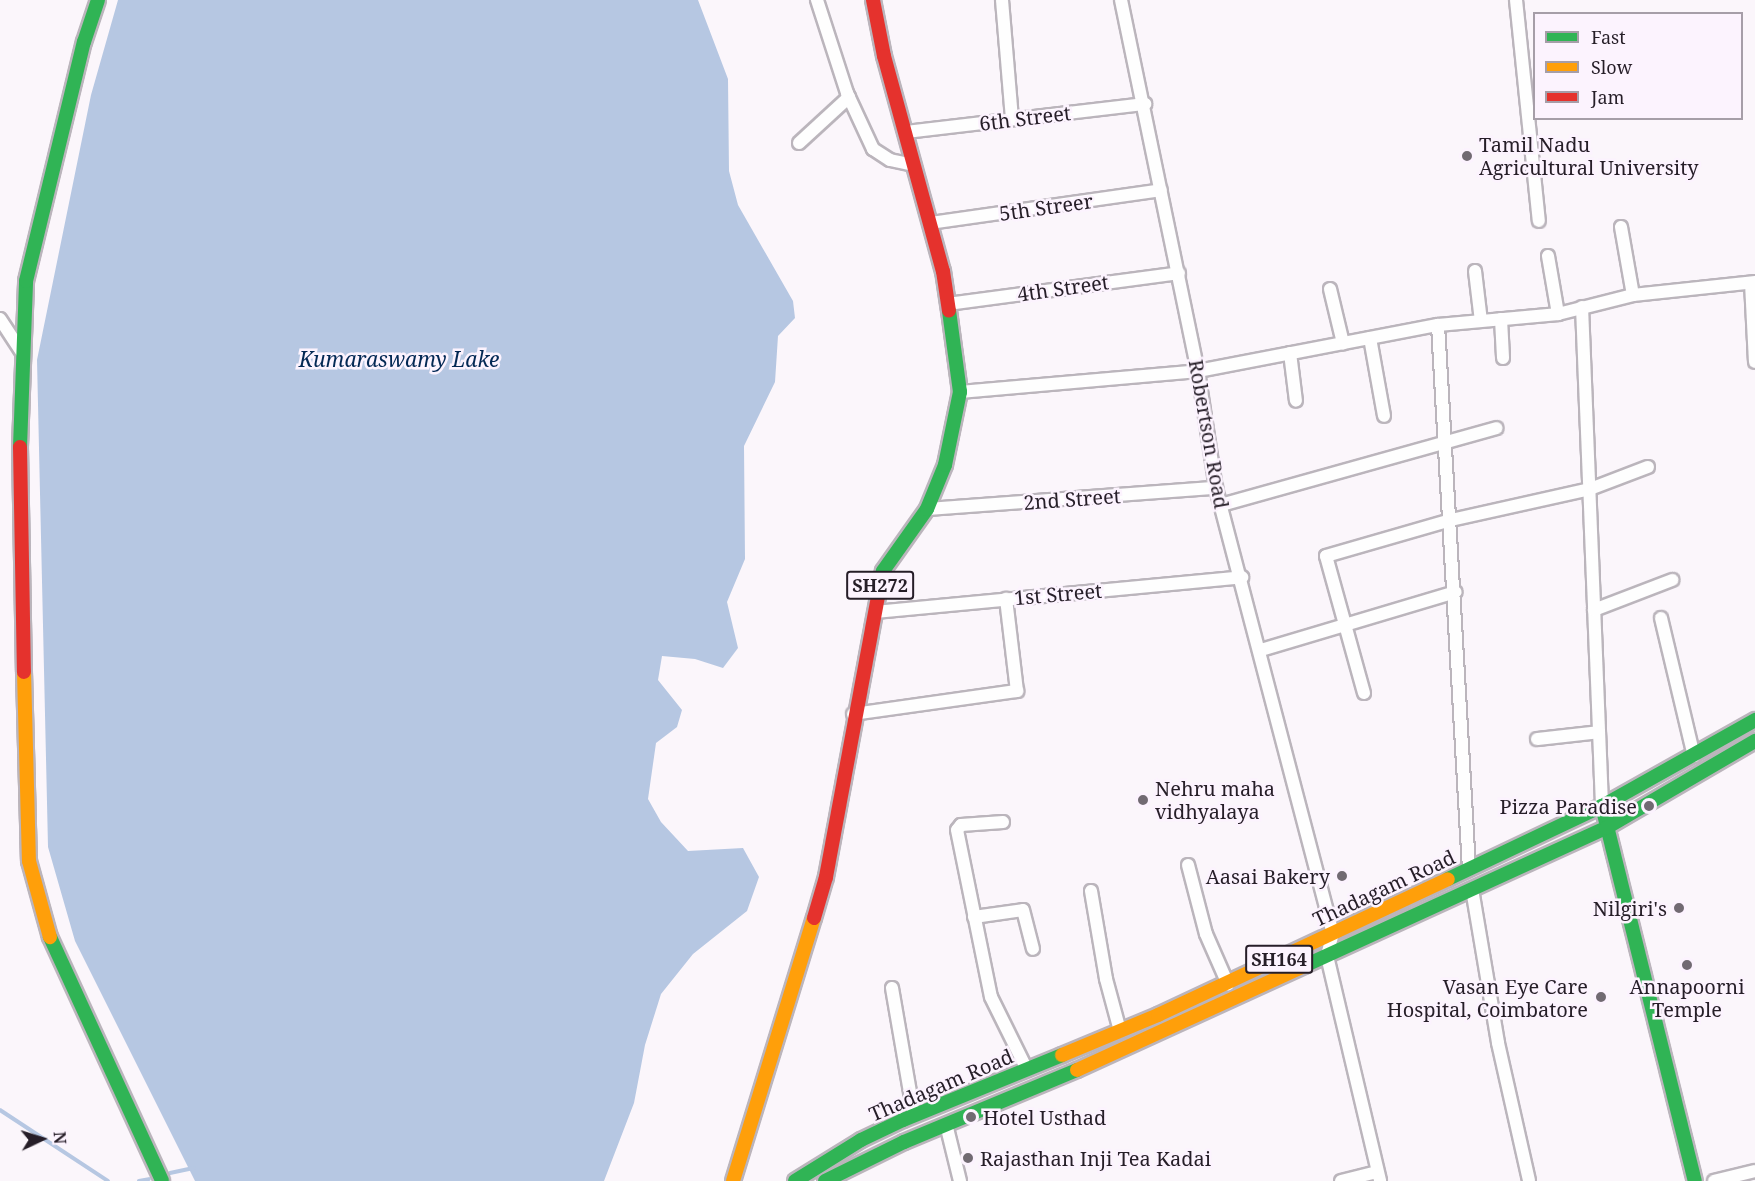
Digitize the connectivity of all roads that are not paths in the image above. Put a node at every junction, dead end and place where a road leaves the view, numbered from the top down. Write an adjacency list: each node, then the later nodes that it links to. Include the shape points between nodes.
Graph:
1 (98, 0): 33 (main road, via 40,215 26,282)
2 (817, 0): 7 (street)
3 (873, 0): 10 (main road, SH272)
4 (1002, 0): 9 (street)
5 (1121, 0): 8 (street, Robertson Road)
6 (1516, 0): 14 (street)
7 (849, 97): 11 (street); 12 (street, via 873,149 890,160)
8 (1145, 104): 9 (street, 6th Street); 13 (street, Robertson Road)
9 (1012, 120): 10 (street, 6th Street)
10 (906, 132): 12 (main road, SH272)
11 (799, 143)
12 (915, 165): 15 (main road, SH272)
13 (1161, 190): 15 (street, 5th Streer); 19 (street, Robertson Road)
14 (1539, 221)
15 (930, 223): 23 (main road, SH272)
16 (1621, 227): 22 (street)
17 (1548, 256): 25 (street)
18 (1475, 271): 28 (street)
19 (1179, 273): 23 (street, 4th Street); 36 (street, Robertson Road)
20 (1753, 282): 22 (street); 35 (street)
21 (1330, 289): 31 (street)
22 (1633, 294): 24 (street)
23 (948, 304): 37 (main road, SH272)
24 (1582, 307): 25 (street); 44 (street)
25 (1558, 314): 27 (street)
26 (0, 319): 33 (street)
27 (1501, 319): 28 (street); 34 (street)
28 (1481, 321): 29 (street)
29 (1438, 325): 30 (street); 41 (street)
30 (1370, 338): 31 (street); 39 (street)
31 (1342, 343): 32 (street)
32 (1290, 353): 36 (street); 38 (street)
33 (23, 354): 83 (main road, via 19,479 29,861 50,934)
34 (1503, 358)
35 (1755, 362)
36 (1198, 371): 37 (street); 43 (street, Robertson Road)
37 (960, 392): 46 (main road, SH272, via 945,465)
38 (1296, 401)
39 (1384, 416)
40 (1496, 428): 41 (street)
41 (1446, 440): 45 (street); 47 (street)
42 (1648, 467): 44 (street)
43 (1216, 488): 45 (street, Robertson Road); 46 (street, 2nd Street)
44 (1590, 489): 47 (street); 52 (street)
45 (1221, 505): 48 (street, Robertson Road)
46 (927, 509): 53 (main road, SH272, via 883,571)
47 (1451, 520): 50 (street); 55 (street, via 1326,556)
48 (1242, 577): 51 (street, 1st Street); 56 (street, Robertson Road)
49 (1672, 580): 52 (street)
50 (1456, 592): 55 (street); 68 (street)
51 (1006, 599): 53 (street, 1st Street); 58 (street, via 1017,691)
52 (1594, 609): 60 (street)
53 (874, 612): 58 (main road, SH272)
54 (1661, 618): 63 (street)
55 (1344, 625): 56 (street); 57 (street)
56 (1261, 650): 72 (street, Robertson Road)
57 (1364, 693)
58 (853, 714): 84 (main road, SH272, via 826,877)
59 (1755, 720): 63 (main road, Thadagam Road / SH164)
60 (1599, 732): 61 (street); 64 (street)
61 (1537, 740)
62 (1755, 741): 66 (main road, Thadagam Road / SH164)
63 (1694, 756): 64 (main road, Thadagam Road / SH164)
64 (1602, 806): 66 (main road); 68 (main road, Thadagam Road / SH164)
65 (1003, 822): 71 (street, via 958,827)
66 (1606, 828): 69 (main road, Thadagam Road / SH164); 90 (main road)
67 (1188, 865): 75 (street, via 1206,934)
68 (1469, 869): 72 (main road, Thadagam Road / SH164)
69 (1472, 889): 74 (main road, Thadagam Road / SH164); 89 (street, via 1498,1043)
70 (1091, 891): 77 (street, via 1106,979)
71 (974, 917): 73 (street, via 1023,910); 78 (street, via 991,997)
72 (1333, 933): 74 (street); 75 (main road, Thadagam Road / SH164)
73 (1033, 949)
74 (1327, 956): 80 (main road, Thadagam Road / SH164); 82 (street)
75 (1228, 984): 77 (main road, Thadagam Road / SH164)
76 (892, 988): 79 (street)
77 (1120, 1031): 78 (main road, Thadagam Road / SH164)
78 (1027, 1070): 79 (main road, Thadagam Road / SH164)
79 (914, 1115): 85 (main road, Thadagam Road / SH164, via 861,1140)
80 (946, 1124): 86 (main road, Thadagam Road / SH164); 87 (street)
81 (1755, 1172): 91 (street)
82 (1378, 1176): 88 (street)
83 (162, 1181)
84 (733, 1181)
85 (795, 1181)
86 (825, 1181)
87 (960, 1181)
88 (1341, 1181)
89 (1529, 1181)
90 (1695, 1181)
91 (1714, 1181)

